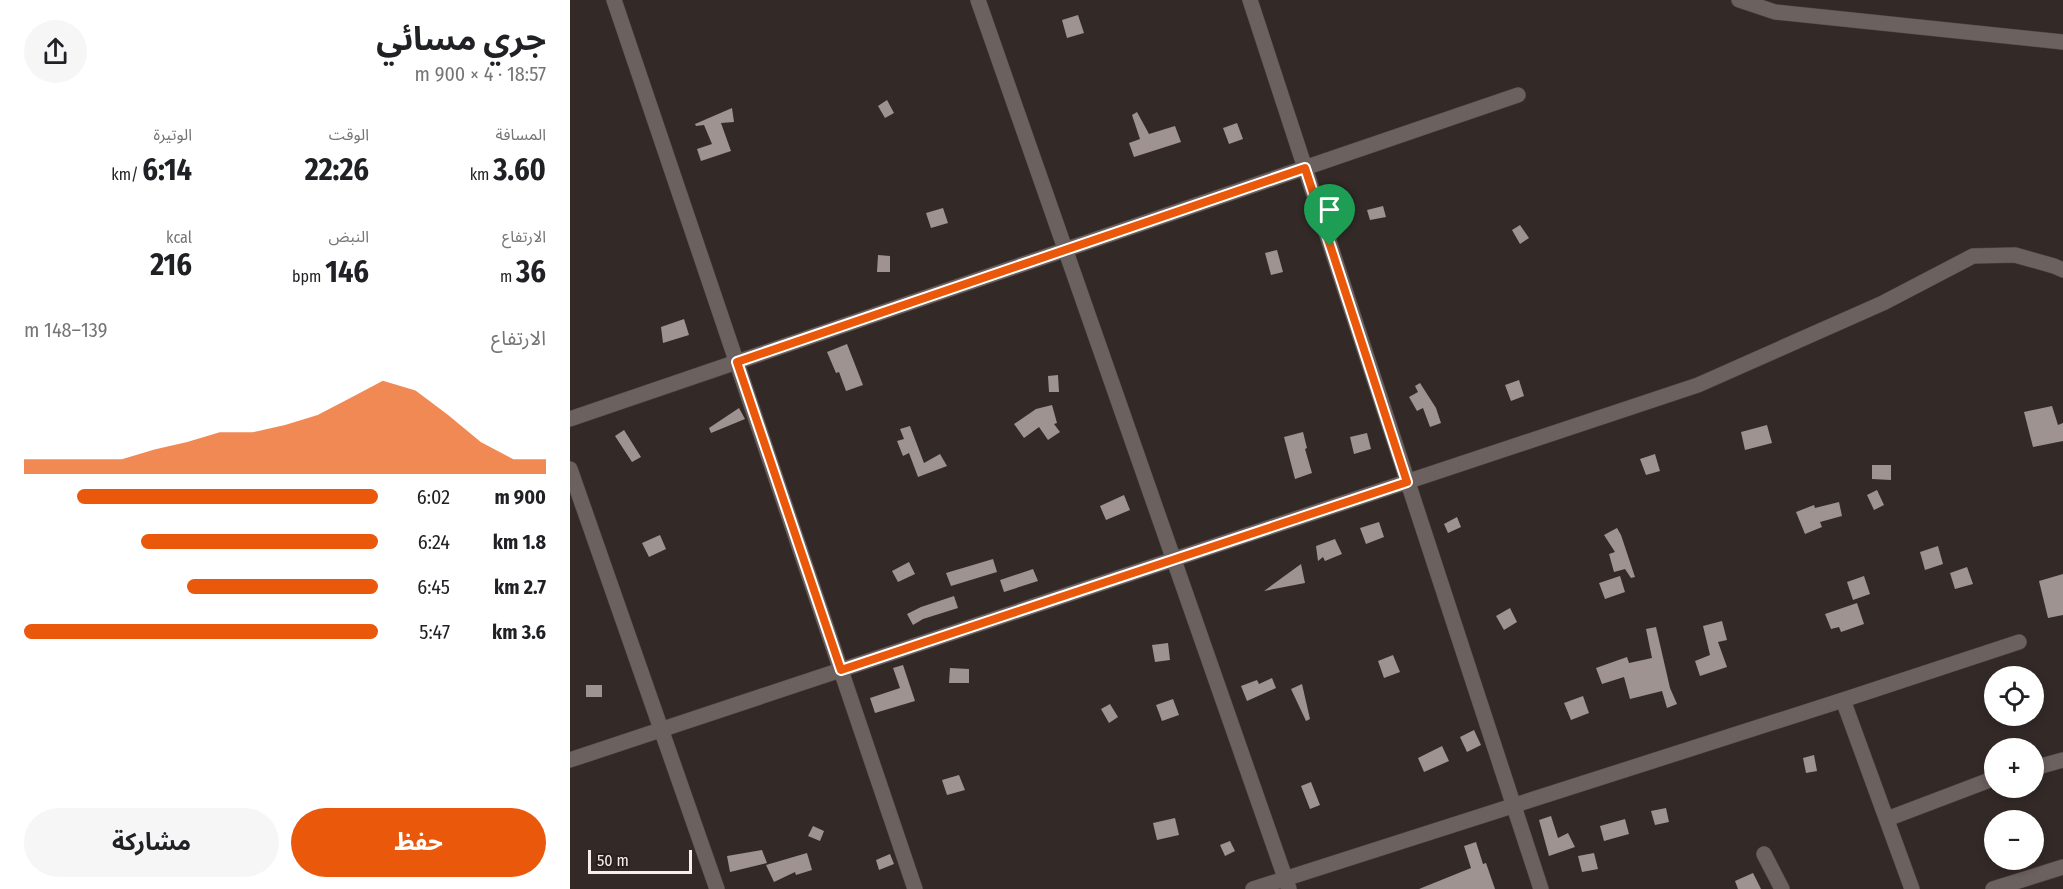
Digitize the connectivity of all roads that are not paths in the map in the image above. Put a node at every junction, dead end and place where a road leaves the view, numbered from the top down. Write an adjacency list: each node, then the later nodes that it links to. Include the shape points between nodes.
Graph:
1 (614, 0): 10 (street)
2 (978, 0): 8 (street)
3 (1250, 0): 7 (street)
4 (1739, 0): 5 (street, via 1775,12)
5 (2063, 42)
6 (1518, 95): 7 (street)
7 (1305, 168): 8 (street); 13 (street)
8 (1065, 249): 10 (street); 14 (street)
9 (2063, 270): 13 (street, via 2015,255 1973,256 1883,303 1698,385)
10 (737, 362): 11 (street); 16 (street)
11 (570, 419)
12 (570, 469): 18 (street)
13 (1407, 482): 14 (street); 23 (street)
14 (1174, 559): 16 (street); 27 (street)
15 (2019, 642): 17 (street)
16 (841, 670): 18 (street); 30 (street)
17 (1843, 700): 23 (street); 24 (street)
18 (661, 730): 19 (street); 29 (street)
19 (570, 760)
20 (2063, 760): 21 (street)
21 (2044, 765)
22 (1984, 782): 24 (street)
23 (1512, 805): 27 (street); 32 (street)
24 (1887, 819): 34 (street)
25 (1764, 854): 33 (street)
26 (2063, 867): 28 (street)
27 (1288, 884): 31 (street)
28 (2026, 884): 35 (street)
29 (717, 889)
30 (915, 889)
31 (1253, 889)
32 (1540, 889)
33 (1782, 889)
34 (1912, 889)
35 (1993, 889)

